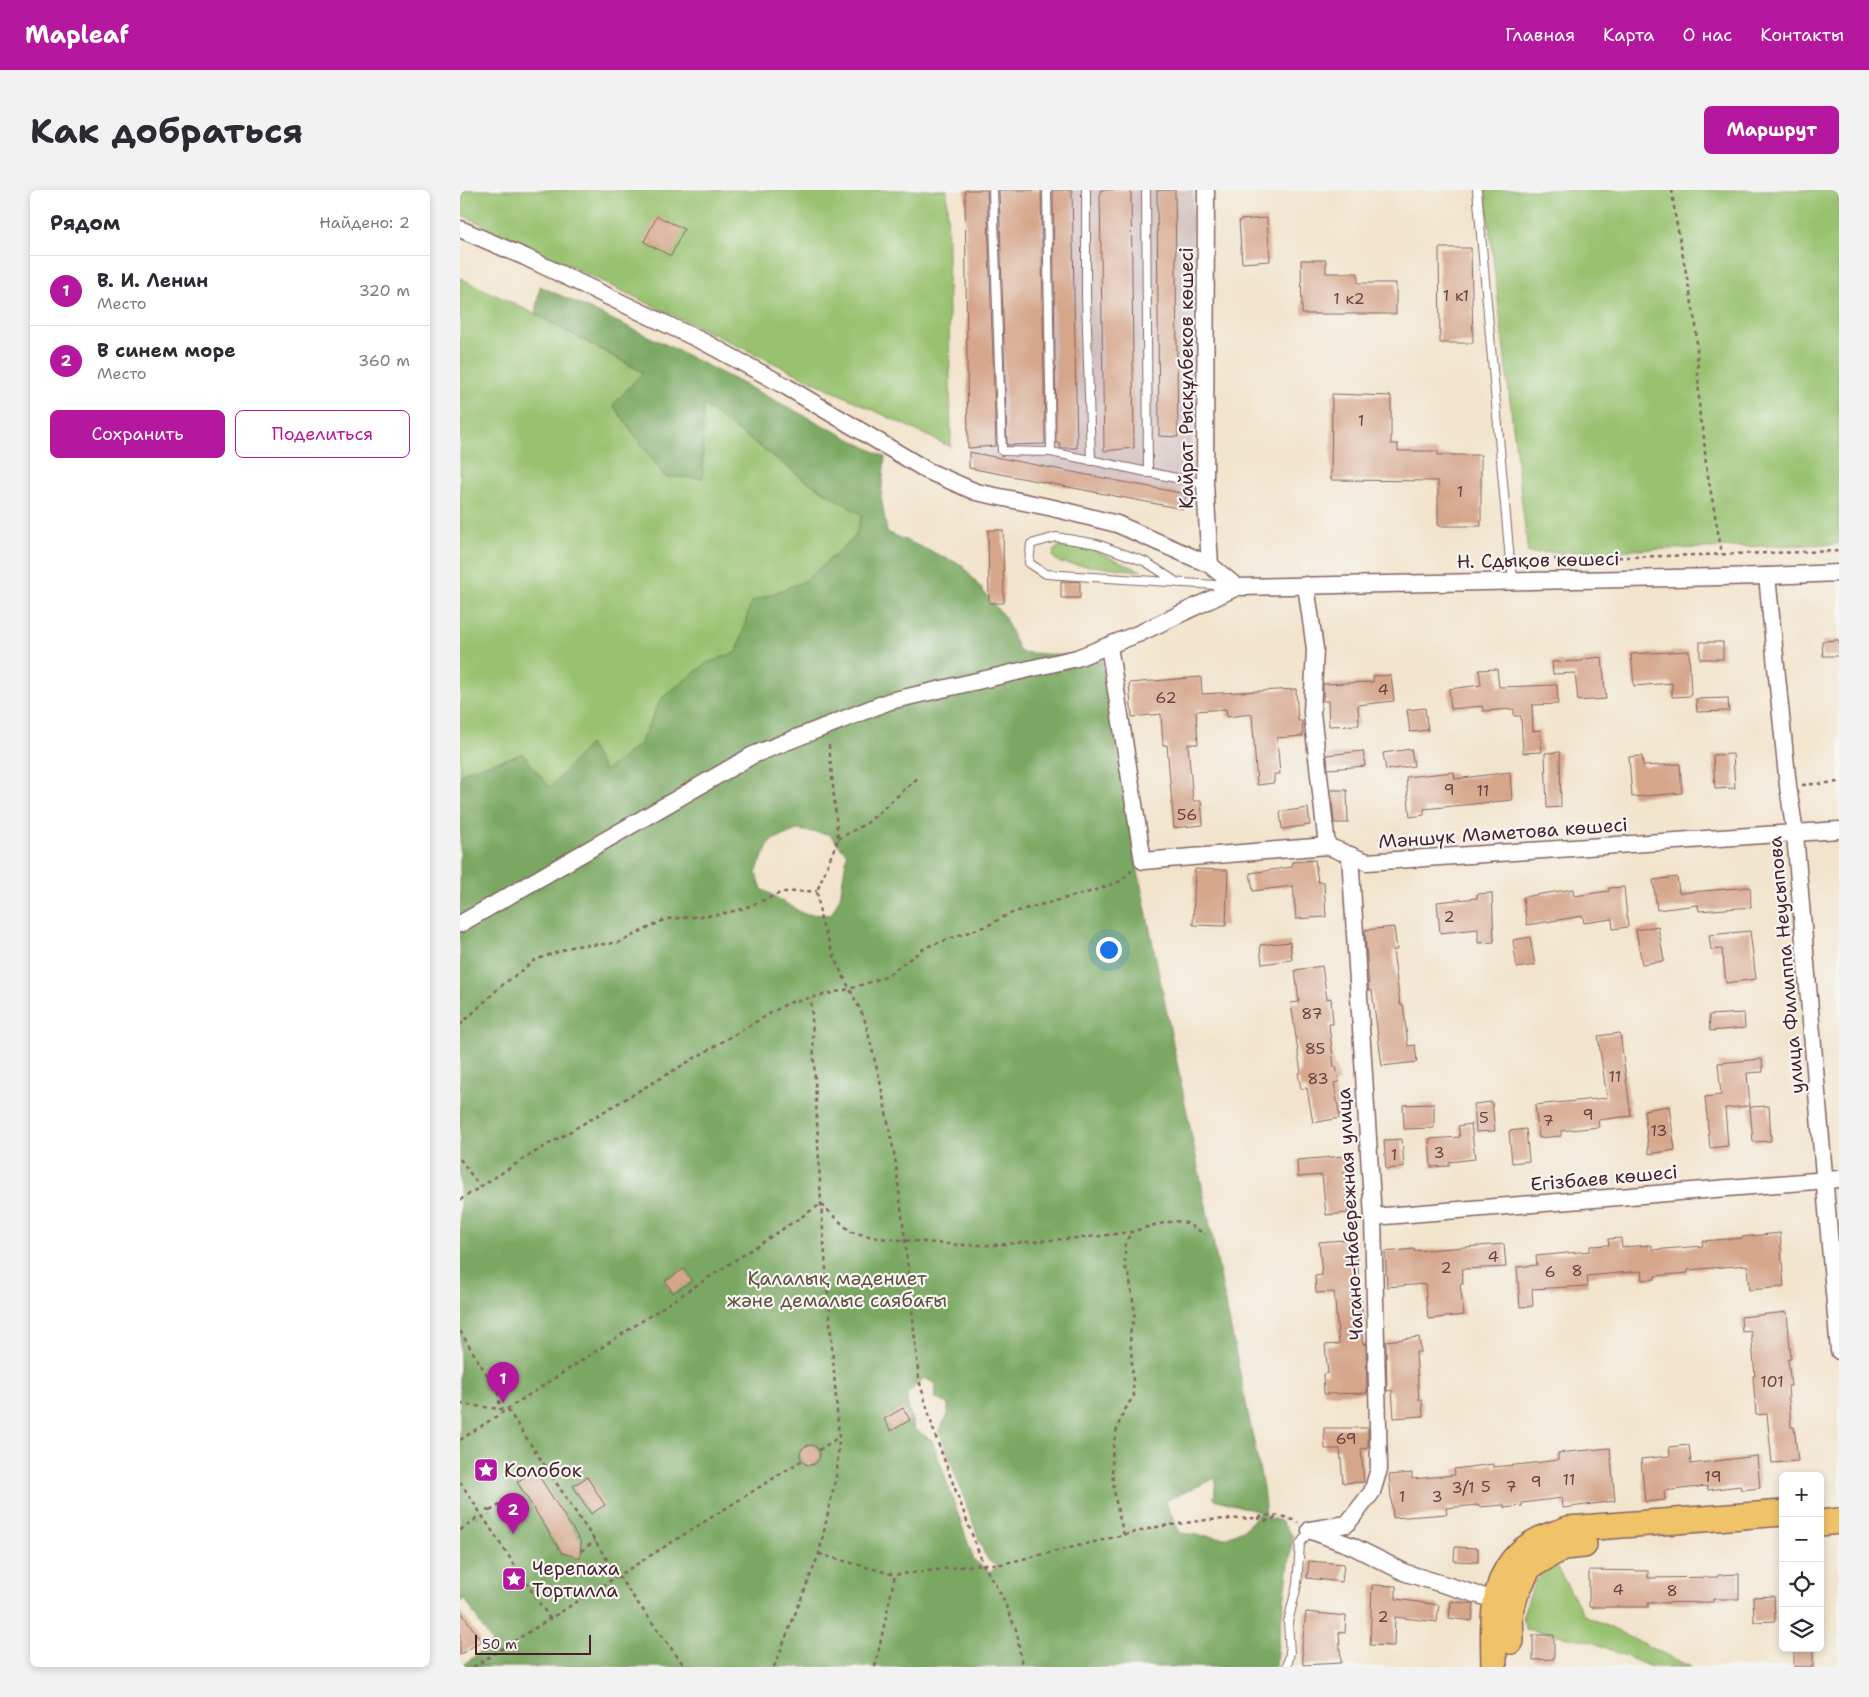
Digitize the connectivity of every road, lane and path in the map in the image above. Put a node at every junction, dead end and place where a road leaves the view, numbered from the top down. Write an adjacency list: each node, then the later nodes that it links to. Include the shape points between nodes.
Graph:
1 (993, 190): 9 (lane, via 1002,450)
2 (1046, 190): 9 (lane)
3 (1086, 190): 10 (lane)
4 (1146, 190): 11 (lane)
5 (1206, 190): 12 (street, Қайрат Рысқұлбеков көшесі)
6 (1478, 190): 15 (lane)
7 (1672, 190): 14 (path, via 1696,325 1700,421)
8 (460, 229): 16 (street, via 706,343 787,386 928,471 976,492 1117,524)
9 (1051, 452): 10 (lane)
10 (1091, 461): 11 (lane)
11 (1148, 473): 12 (lane)
12 (1204, 484): 16 (street, Қайрат Рысқұлбеков көшесі)
13 (1839, 551): 14 (path)
14 (1722, 554): 15 (path)
15 (1510, 561): 19 (lane)
16 (1210, 565): 22 (street)
17 (1839, 572): 18 (street, Н. Сдықов көшесі)
18 (1768, 576): 19 (street, Н. Сдықов көшесі); 27 (street, улица Филиппа Неусыпова)
19 (1514, 580): 21 (street, Н. Сдықов көшесі)
20 (1178, 583): 20 (lane, via 1146,562 1098,544 1056,536 1031,544 1029,563 1046,574); 22 (lane)
21 (1306, 585): 22 (street, Н. Сдықов көшесі); 31 (street, via 1315,649 1312,713)
22 (1237, 586): 23 (street)
23 (1109, 646): 33 (street); 35 (street, via 1077,658 890,701 753,755)
24 (829, 745): 30 (path)
25 (920, 776): 30 (path, via 867,823)
26 (1839, 782): 27 (path)
27 (1788, 786): 29 (street, улица Филиппа Неусыпова)
28 (1839, 830): 29 (street, Мәншүк Мәметова көшесі)
29 (1796, 834): 32 (street, Мәншүк Мәметова көшесі, via 1367,862); 40 (street, улица Филиппа Неусыпова)
30 (838, 839): 34 (path)
31 (1327, 846): 32 (street, Мәншүк Мәметова көшесі); 33 (street, Мәншүк Мәметова көшесі)
32 (1350, 855): 44 (street, Чагано-Набережная улица)
33 (1143, 861): 36 (path, via 1121,881 1007,915 989,925 926,947 885,977)
34 (817, 891): 36 (path, via 821,921); 38 (path, via 783,892 742,909 717,915 666,919 618,942 574,946 535,960 500,987)
35 (460, 924)
36 (849, 989): 37 (path); 47 (path, via 864,1017 880,1081 895,1158)
37 (811, 998): 41 (path, via 788,1004 761,1018); 43 (path)
38 (460, 1025)
39 (460, 1159): 41 (path)
40 (1832, 1179): 44 (street, Егізбаев көшесі); 49 (street, улица Филиппа Неусыпова)
41 (480, 1187): 42 (path)
42 (460, 1200)
43 (821, 1204): 47 (path, via 851,1232); 52 (path); 53 (path)
44 (1373, 1217): 70 (street, Чагано-Набережная улица, via 1379,1469 1372,1492 1348,1524)
45 (1131, 1232): 46 (path, via 1175,1221 1186,1223); 47 (path, via 993,1245); 71 (path, via 1125,1245 1125,1267 1130,1275 1135,1313 1130,1334 1134,1396 1115,1432 1112,1473)
46 (1205, 1234)
47 (905, 1240): 75 (path, via 919,1380 935,1435)
48 (460, 1332): 51 (path, via 498,1393)
49 (1839, 1351)
50 (460, 1404): 51 (path)
51 (500, 1409): 52 (path)
52 (508, 1410): 54 (path); 72 (path)
53 (839, 1437): 55 (path); 74 (path, via 837,1472)
54 (460, 1440)
55 (819, 1450)
56 (801, 1461): 77 (path)
57 (460, 1482): 79 (path)
58 (514, 1496): 60 (path, via 489,1513)
59 (1839, 1508): 61 (main road)
60 (486, 1510)
61 (1824, 1510)
62 (1779, 1513): 78 (main road, via 1568,1529 1538,1540 1512,1560)
63 (1276, 1516): 64 (path); 64 (path, via 1266,1522); 70 (path, via 1287,1517)
64 (1256, 1518): 71 (path, via 1182,1523)
65 (476, 1520): 69 (path)
66 (1839, 1522): 67 (main road)
67 (1824, 1523)
68 (1779, 1527): 80 (main road, via 1563,1547 1529,1567 1516,1593 1510,1614)
69 (460, 1530)
70 (1310, 1530): 78 (street, via 1352,1546 1406,1573); 86 (lane, via 1300,1544 1297,1585 1288,1622 1290,1654)
71 (1124, 1535): 75 (path, via 1002,1564)
72 (595, 1542): 73 (path); 77 (path)
73 (580, 1551)
74 (819, 1554): 76 (path); 83 (path)
75 (983, 1564): 76 (path); 85 (path, via 1002,1596 1017,1632)
76 (896, 1575): 84 (path)
77 (618, 1576): 79 (path); 82 (path)
78 (1495, 1600): 87 (main road)
79 (550, 1619): 81 (path)
80 (1511, 1655)
81 (473, 1667)
82 (685, 1667)
83 (774, 1667)
84 (876, 1667)
85 (1022, 1667)
86 (1287, 1667)
87 (1494, 1667)

